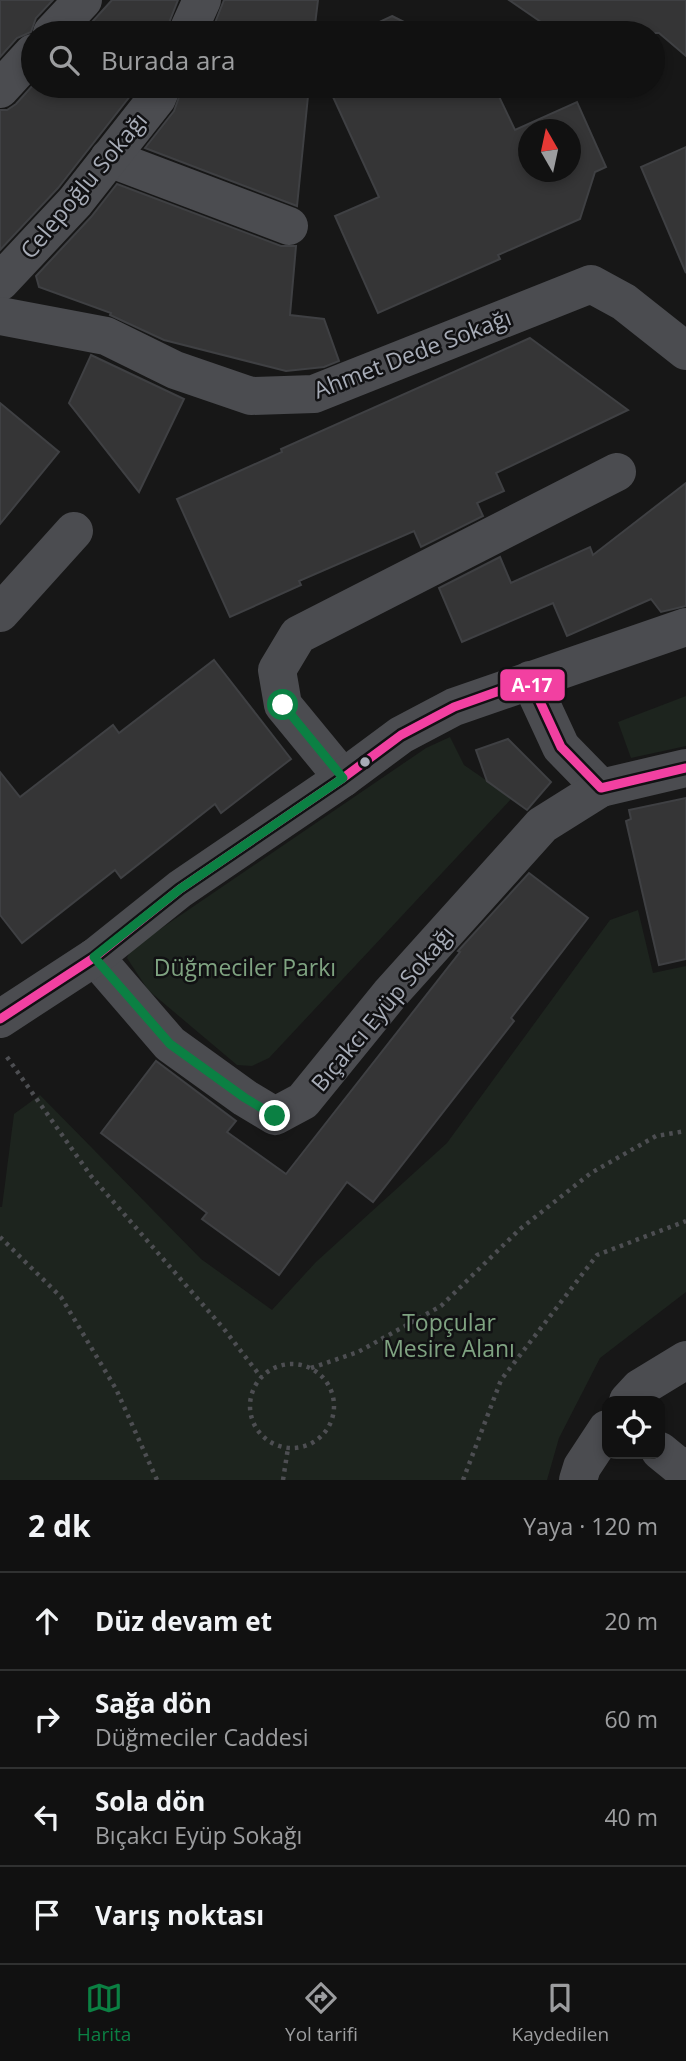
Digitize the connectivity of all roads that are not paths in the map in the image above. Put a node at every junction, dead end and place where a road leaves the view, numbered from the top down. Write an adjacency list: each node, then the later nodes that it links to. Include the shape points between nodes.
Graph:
1 (83, 0): 3 (street)
2 (202, 0): 4 (street)
3 (63, 21)
4 (192, 21)
5 (21, 66): 6 (street)
6 (0, 89)
7 (157, 98): 8 (street, Celepoğlu Sokağı)
8 (109, 158): 9 (street); 10 (street, Celepoğlu Sokağı, via 75,202)
9 (289, 226)
10 (0, 282)
11 (0, 316): 12 (street, Ahmet Dede Sokağı, via 106,335 175,370 251,396 314,394 591,284 624,302)
12 (686, 351)
13 (617, 472): 19 (street, via 298,635 277,670 283,705)
14 (74, 531): 15 (street)
15 (0, 614)
16 (686, 627): 17 (street)
17 (530, 680): 19 (street, via 454,707 401,735); 20 (street, via 561,747)
18 (686, 768): 20 (street, Bıçakcı Eyüp Sokağı)
19 (343, 778): 21 (street, via 180,889)
20 (601, 788): 21 (street, Bıçakcı Eyüp Sokağı, via 542,825 390,994 303,1101 275,1116 170,1044)
21 (94, 957): 22 (street)
22 (0, 1019)
23 (686, 1360): 24 (street)
24 (633, 1396)
25 (602, 1437): 28 (street)
26 (665, 1455): 27 (street)
27 (686, 1466)
28 (578, 1480)

